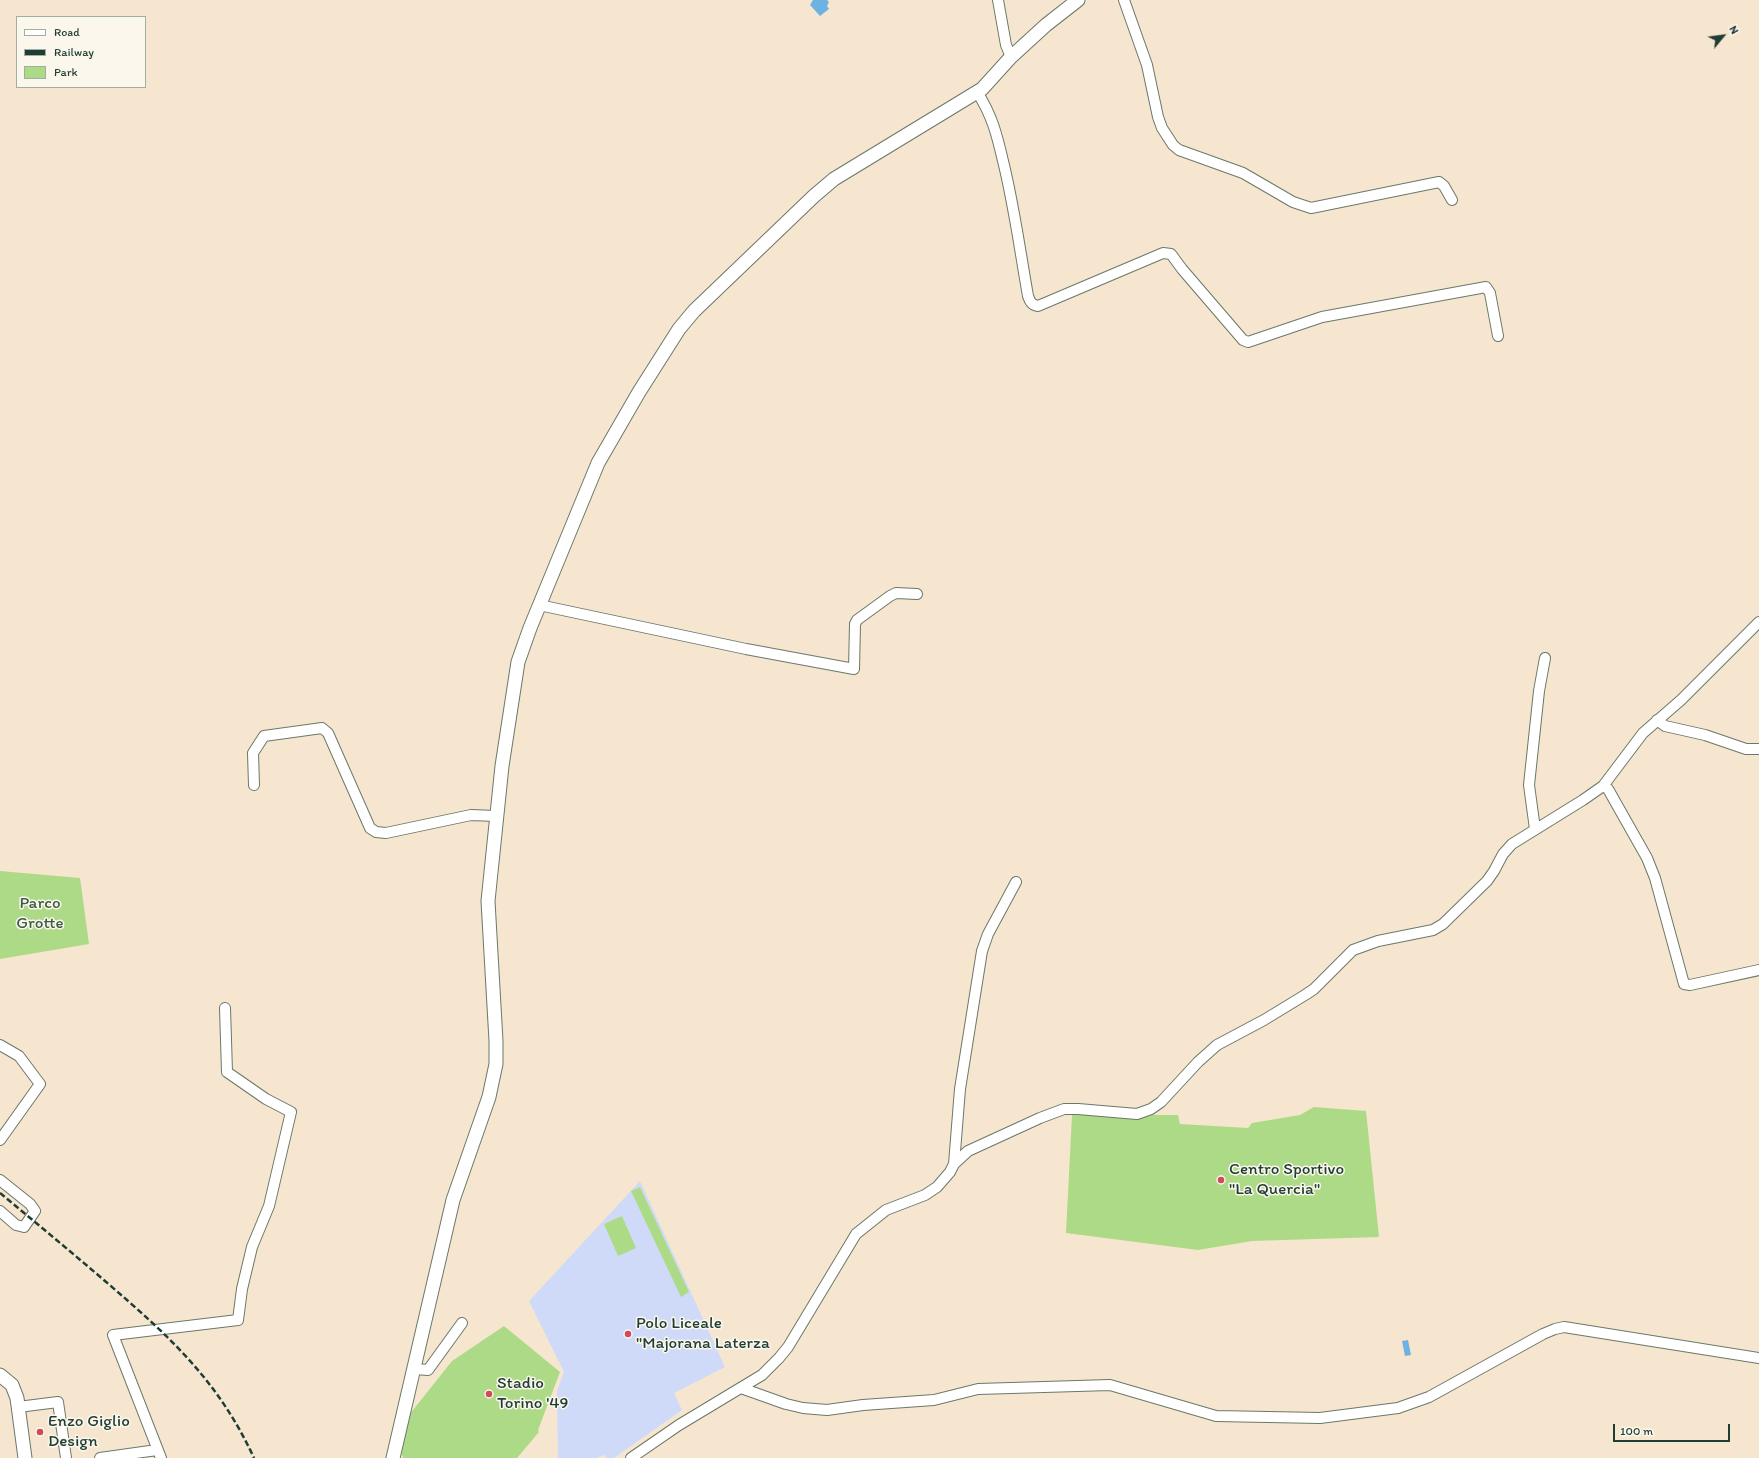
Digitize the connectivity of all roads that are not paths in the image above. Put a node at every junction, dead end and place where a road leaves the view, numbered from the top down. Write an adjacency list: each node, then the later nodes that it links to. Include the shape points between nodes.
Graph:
1 (998, 0): 4 (street)
2 (1078, 0): 4 (main road)
3 (1124, 0): 6 (street, via 1147,65 1162,128 1179,150 1243,173 1293,202 1311,208 1439,182)
4 (1011, 57): 5 (main road)
5 (977, 92): 7 (street, via 995,129 1011,198 1028,296 1034,306 1168,253 1243,340 1248,342 1322,316 1486,287 1490,293); 9 (main road, via 834,180 694,311 639,392 598,463)
6 (1452, 200)
7 (1498, 336)
8 (918, 594): 9 (street, via 896,593 857,620 854,630 854,669)
9 (539, 606): 16 (main road, via 518,662 505,736)
10 (1759, 622): 12 (street, via 1681,700)
11 (1545, 658): 17 (street, via 1539,691 1530,785)
12 (1657, 720): 13 (street, via 1665,726 1705,735 1746,749); 15 (street, via 1638,738)
13 (1759, 749)
14 (254, 784): 16 (street, via 253,753 264,736 322,728 328,733 370,828 376,832 386,833 471,815)
15 (1603, 786): 17 (street); 19 (street, via 1608,788 1631,828 1655,878 1684,984 1690,985)
16 (496, 816): 28 (main road, via 488,900 496,1064 489,1097 453,1200)
17 (1535, 829): 23 (street, via 1512,844 1486,881 1443,924 1433,930 1378,941 1353,950 1314,989 1264,1020 1216,1045 1152,1110 1137,1114 1064,1110 976,1146)
18 (1016, 882): 23 (street, via 988,934 982,951 960,1093)
19 (1759, 970)
20 (225, 1008): 32 (street, via 227,1072 266,1099 291,1112 269,1206 252,1247 238,1320 112,1335)
21 (0, 1045): 22 (street, via 19,1056 40,1084)
22 (0, 1140)
23 (954, 1164): 30 (street, via 950,1172 930,1192 886,1210 856,1234 788,1347 762,1375)
24 (0, 1180): 25 (street, via 35,1211 24,1227 16,1225)
25 (0, 1212)
26 (462, 1323): 28 (street, via 428,1370)
27 (1759, 1358): 30 (street, via 1564,1327 1543,1334 1430,1397 1398,1408 1320,1418 1216,1416 1110,1386 978,1389 934,1400 827,1410 786,1404)
28 (415, 1369): 33 (main road)
29 (0, 1375): 31 (main road, via 12,1385)
30 (741, 1388): 37 (street)
31 (18, 1407): 34 (main road); 35 (street, via 58,1402)
32 (159, 1454): 36 (street)
33 (395, 1456)
34 (25, 1458)
35 (66, 1458)
36 (100, 1458)
37 (631, 1458)

